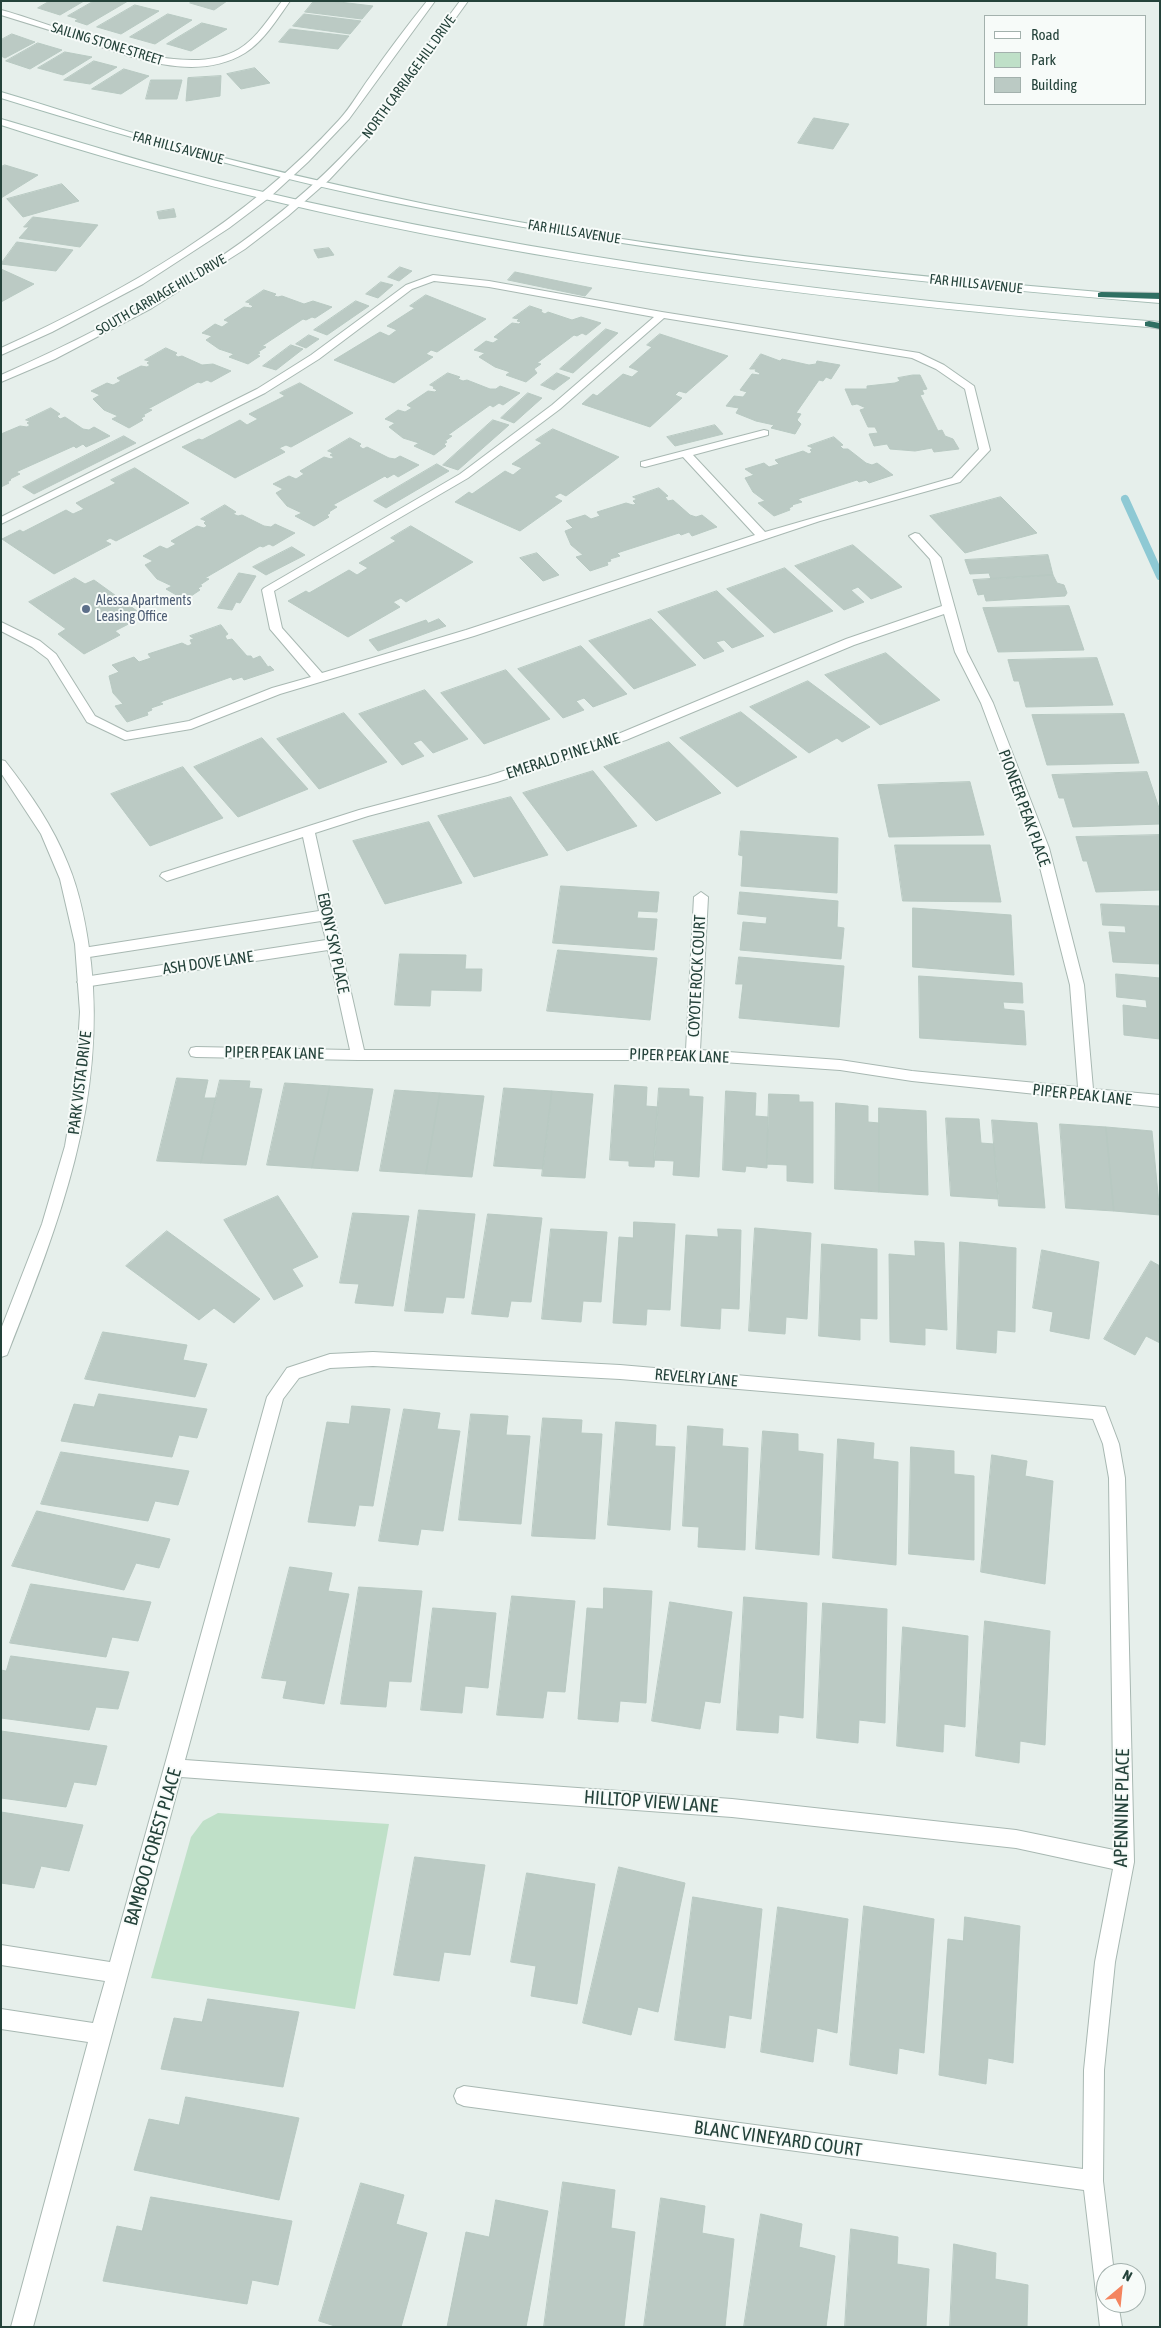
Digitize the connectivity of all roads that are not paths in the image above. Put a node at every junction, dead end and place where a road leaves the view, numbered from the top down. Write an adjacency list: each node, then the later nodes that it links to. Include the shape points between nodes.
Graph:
1 (286, 1): 4 (street, SAILING STONE STREET, via 247,47 214,62 190,64 156,60)
2 (431, 1): 7 (street, NORTH CARRIAGE HILL DRIVE, via 349,114)
3 (464, 1): 8 (street, NORTH CARRIAGE HILL DRIVE, via 376,124)
4 (1, 12)
5 (1, 96): 7 (street, FAR HILLS AVENUE, via 130,135)
6 (1, 122): 11 (street, FAR HILLS AVENUE, via 148,166)
7 (288, 176): 8 (street, FAR HILLS AVENUE); 9 (street, NORTH CARRIAGE HILL DRIVE)
8 (321, 183): 10 (street, NORTH CARRIAGE HILL DRIVE); 13 (street, FAR HILLS AVENUE, via 467,214 686,250 852,272)
9 (276, 186): 11 (street, SOUTH CARRIAGE HILL DRIVE)
10 (310, 193): 12 (street, SOUTH CARRIAGE HILL DRIVE)
11 (264, 196): 12 (street, FAR HILLS AVENUE); 18 (street, SOUTH CARRIAGE HILL DRIVE, via 224,228 151,277)
12 (299, 204): 17 (street, FAR HILLS AVENUE, via 498,244 686,275 889,300); 19 (street, SOUTH CARRIAGE HILL DRIVE, via 231,254 162,298 89,338)
13 (1101, 296): 14 (highway); 15 (street, FAR HILLS AVENUE)
14 (1160, 296)
15 (1160, 300)
16 (662, 315): 23 (street, via 489,284 433,278 409,286 315,357 262,391); 24 (street, via 915,355 940,367 970,388 985,450 956,480); 28 (street, via 556,407 464,476 268,590 276,629)
17 (1156, 325)
18 (1, 352)
19 (1, 379)
20 (764, 433): 21 (street)
21 (686, 454): 22 (street); 24 (street)
22 (645, 464)
23 (1, 521)
24 (762, 536): 28 (street, via 480,630)
25 (915, 536): 26 (street, PIONEER PEAK PLACE, via 935,558)
26 (949, 608): 30 (street, EMERALD PINE LANE, via 850,642 622,737 492,779); 40 (street, PIONEER PEAK PLACE, via 961,652 987,703 1042,848 1077,986)
27 (4, 631): 28 (street, via 36,644 52,657 91,719 125,736 191,725 276,691)
28 (319, 678)
29 (1, 764): 35 (street, PARK VISTA DRIVE, via 36,814 56,853 67,879)
30 (308, 830): 31 (street, EMERALD PINE LANE); 33 (street, EBONY SKY PLACE)
31 (167, 876)
32 (701, 897): 38 (street, COYOTE ROCK COURT)
33 (326, 915): 34 (street, EBONY SKY PLACE); 35 (street, ASH DOVE LANE)
34 (333, 944): 36 (street, ASH DOVE LANE); 39 (street, EBONY SKY PLACE)
35 (83, 953): 36 (street, PARK VISTA DRIVE)
36 (84, 982): 42 (street, PARK VISTA DRIVE, via 86,1059 72,1145 43,1239)
37 (196, 1052): 39 (street, PIPER PEAK LANE)
38 (692, 1055): 39 (street, PIPER PEAK LANE); 40 (street, PIPER PEAK LANE, via 840,1064 912,1076)
39 (358, 1056)
40 (1086, 1095): 41 (street, PIPER PEAK LANE)
41 (1160, 1102)
42 (1, 1350)
43 (293, 1373): 44 (street, REVELRY LANE, via 330,1361 373,1359 620,1372); 45 (street, BAMBOO FOREST PLACE, via 275,1397)
44 (1100, 1412): 46 (street, APENNINE PLACE, via 1112,1444 1119,1509)
45 (175, 1768): 46 (street, HILLTOP VIEW LANE, via 732,1808 1016,1839); 48 (street, BAMBOO FOREST PLACE)
46 (1124, 1862): 52 (street, APENNINE PLACE, via 1105,1962 1094,2070)
47 (1, 1955): 48 (street)
48 (117, 1974): 50 (street, BAMBOO FOREST PLACE)
49 (1, 2019): 50 (street)
50 (100, 2034): 55 (street, BAMBOO FOREST PLACE)
51 (464, 2096): 52 (street, BLANC VINEYARD COURT)
52 (1093, 2182): 53 (street, APENNINE PLACE)
53 (1102, 2263)
54 (1109, 2313): 56 (street)
55 (22, 2327)
56 (1111, 2327)

